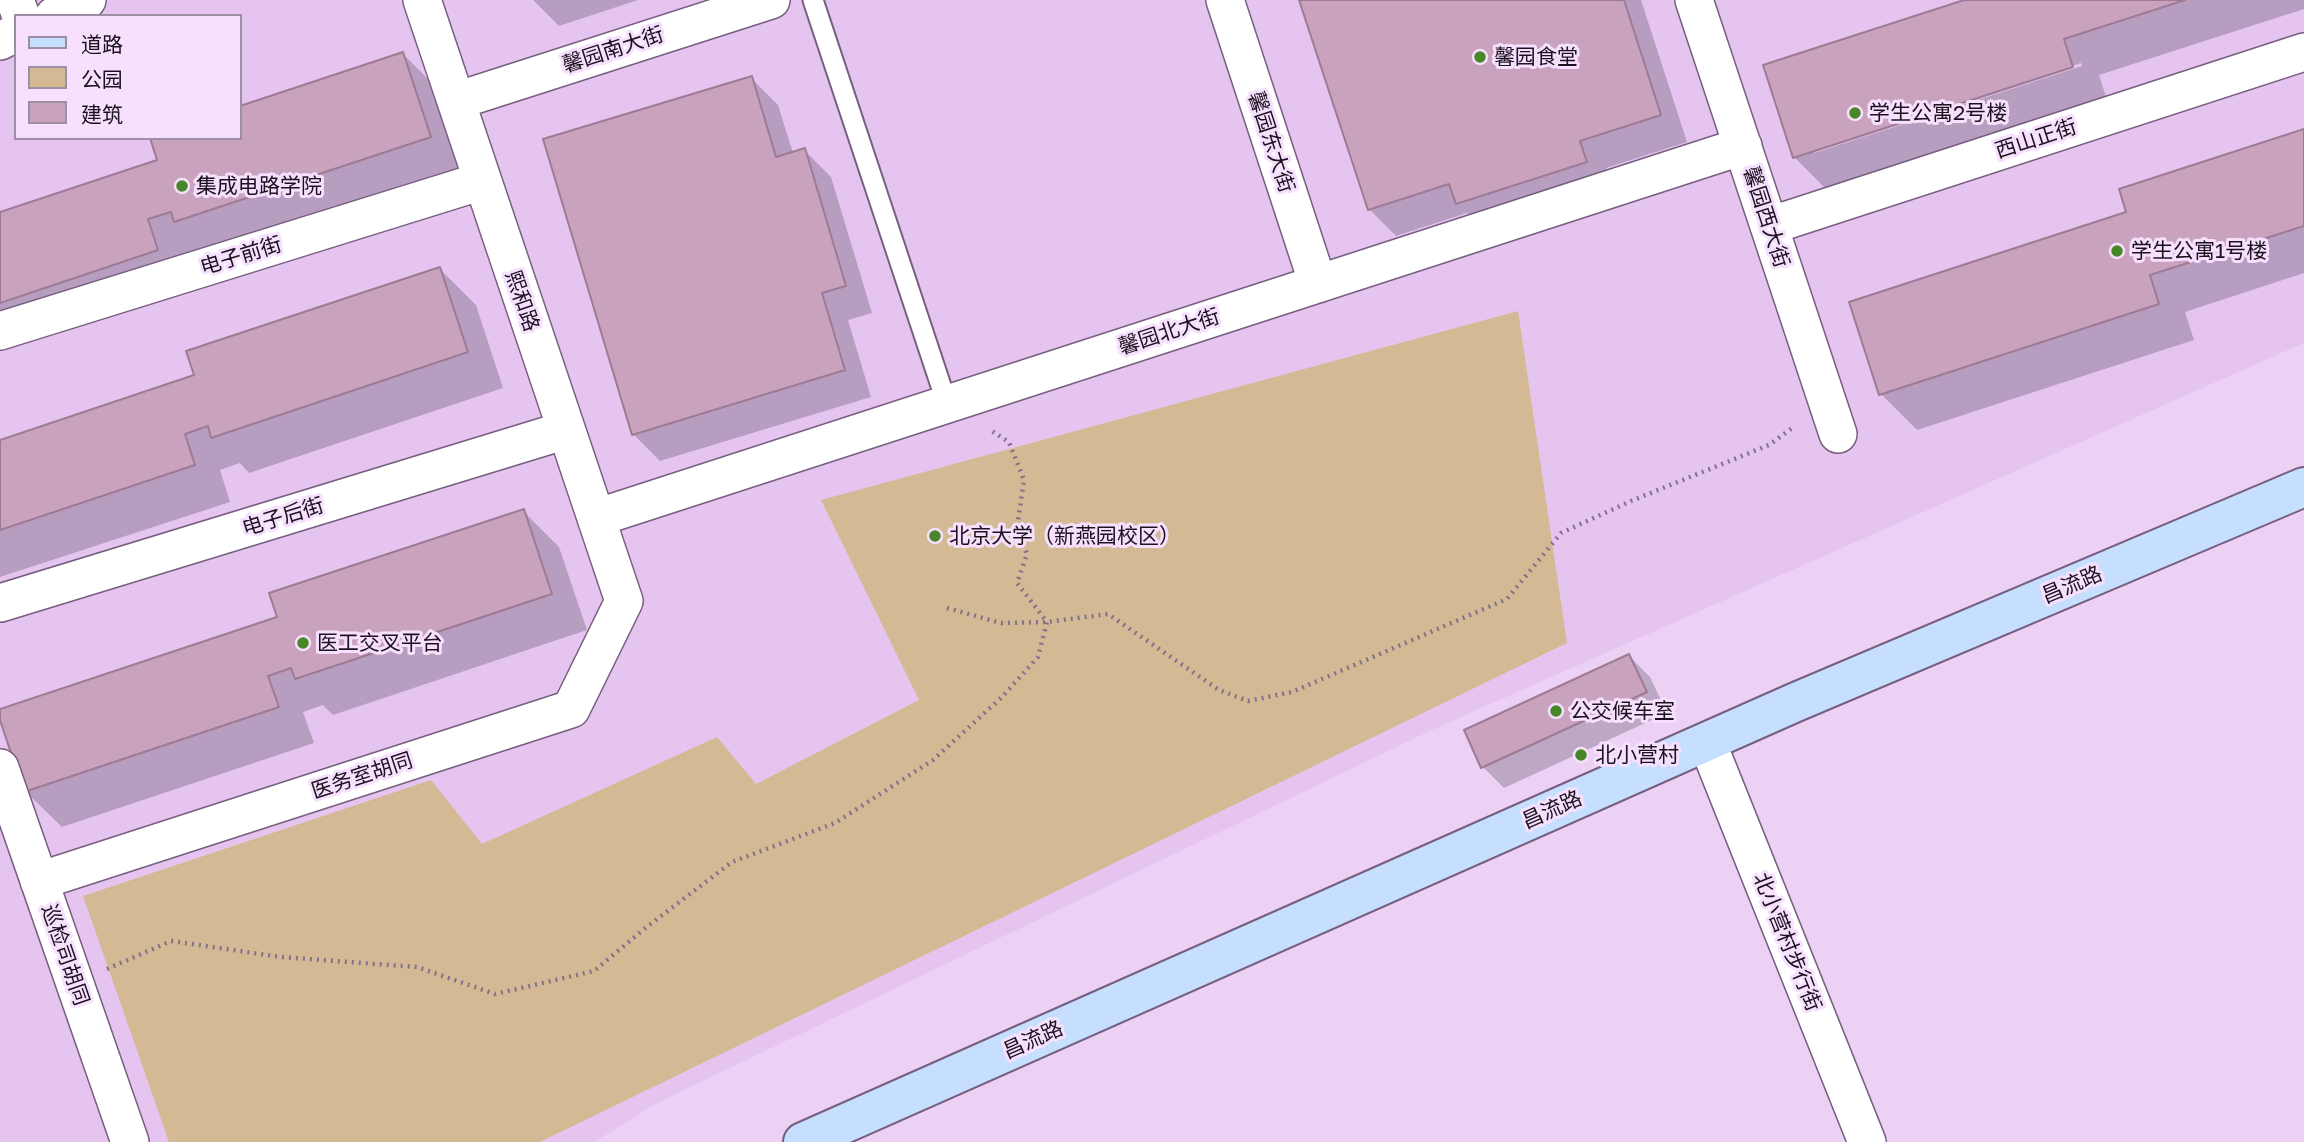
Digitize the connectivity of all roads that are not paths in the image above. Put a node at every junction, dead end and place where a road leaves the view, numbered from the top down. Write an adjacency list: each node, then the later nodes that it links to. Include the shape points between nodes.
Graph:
1 (88, 0): 7 (street)
2 (422, 0): 9 (street, 熙和路)
3 (771, 0): 9 (street, 馨园南大街)
4 (813, 0): 15 (lane)
5 (1225, 0): 13 (street, 馨园东大街)
6 (1694, 0): 10 (street, 馨园西大街)
7 (58, 14)
8 (2304, 52): 12 (street, 西山正街)
9 (456, 101): 11 (street, 熙和路)
10 (1742, 146): 12 (street, 馨园西大街); 13 (street, 馨园北大街)
11 (482, 181): 14 (street, 电子前街); 17 (street, 熙和路)
12 (1769, 226): 16 (street, 馨园西大街)
13 (1318, 284): 15 (street, 馨园北大街)
14 (0, 331)
15 (947, 404): 19 (street, 馨园北大街)
16 (1832, 418)
17 (566, 430): 19 (street, 熙和路); 21 (street, 电子后街)
18 (2304, 487): 22 (main road, 昌流路)
19 (596, 518): 20 (street, 熙和路)
20 (624, 601): 24 (street, 医务室胡同, via 571,709)
21 (0, 603)
22 (1707, 742): 26 (main road, 昌流路); 27 (street, 北小营村步行街)
23 (0, 768): 24 (street, 巡检司胡同)
24 (39, 881): 25 (street, 巡检司胡同)
25 (130, 1142)
26 (803, 1142)
27 (1867, 1142)

